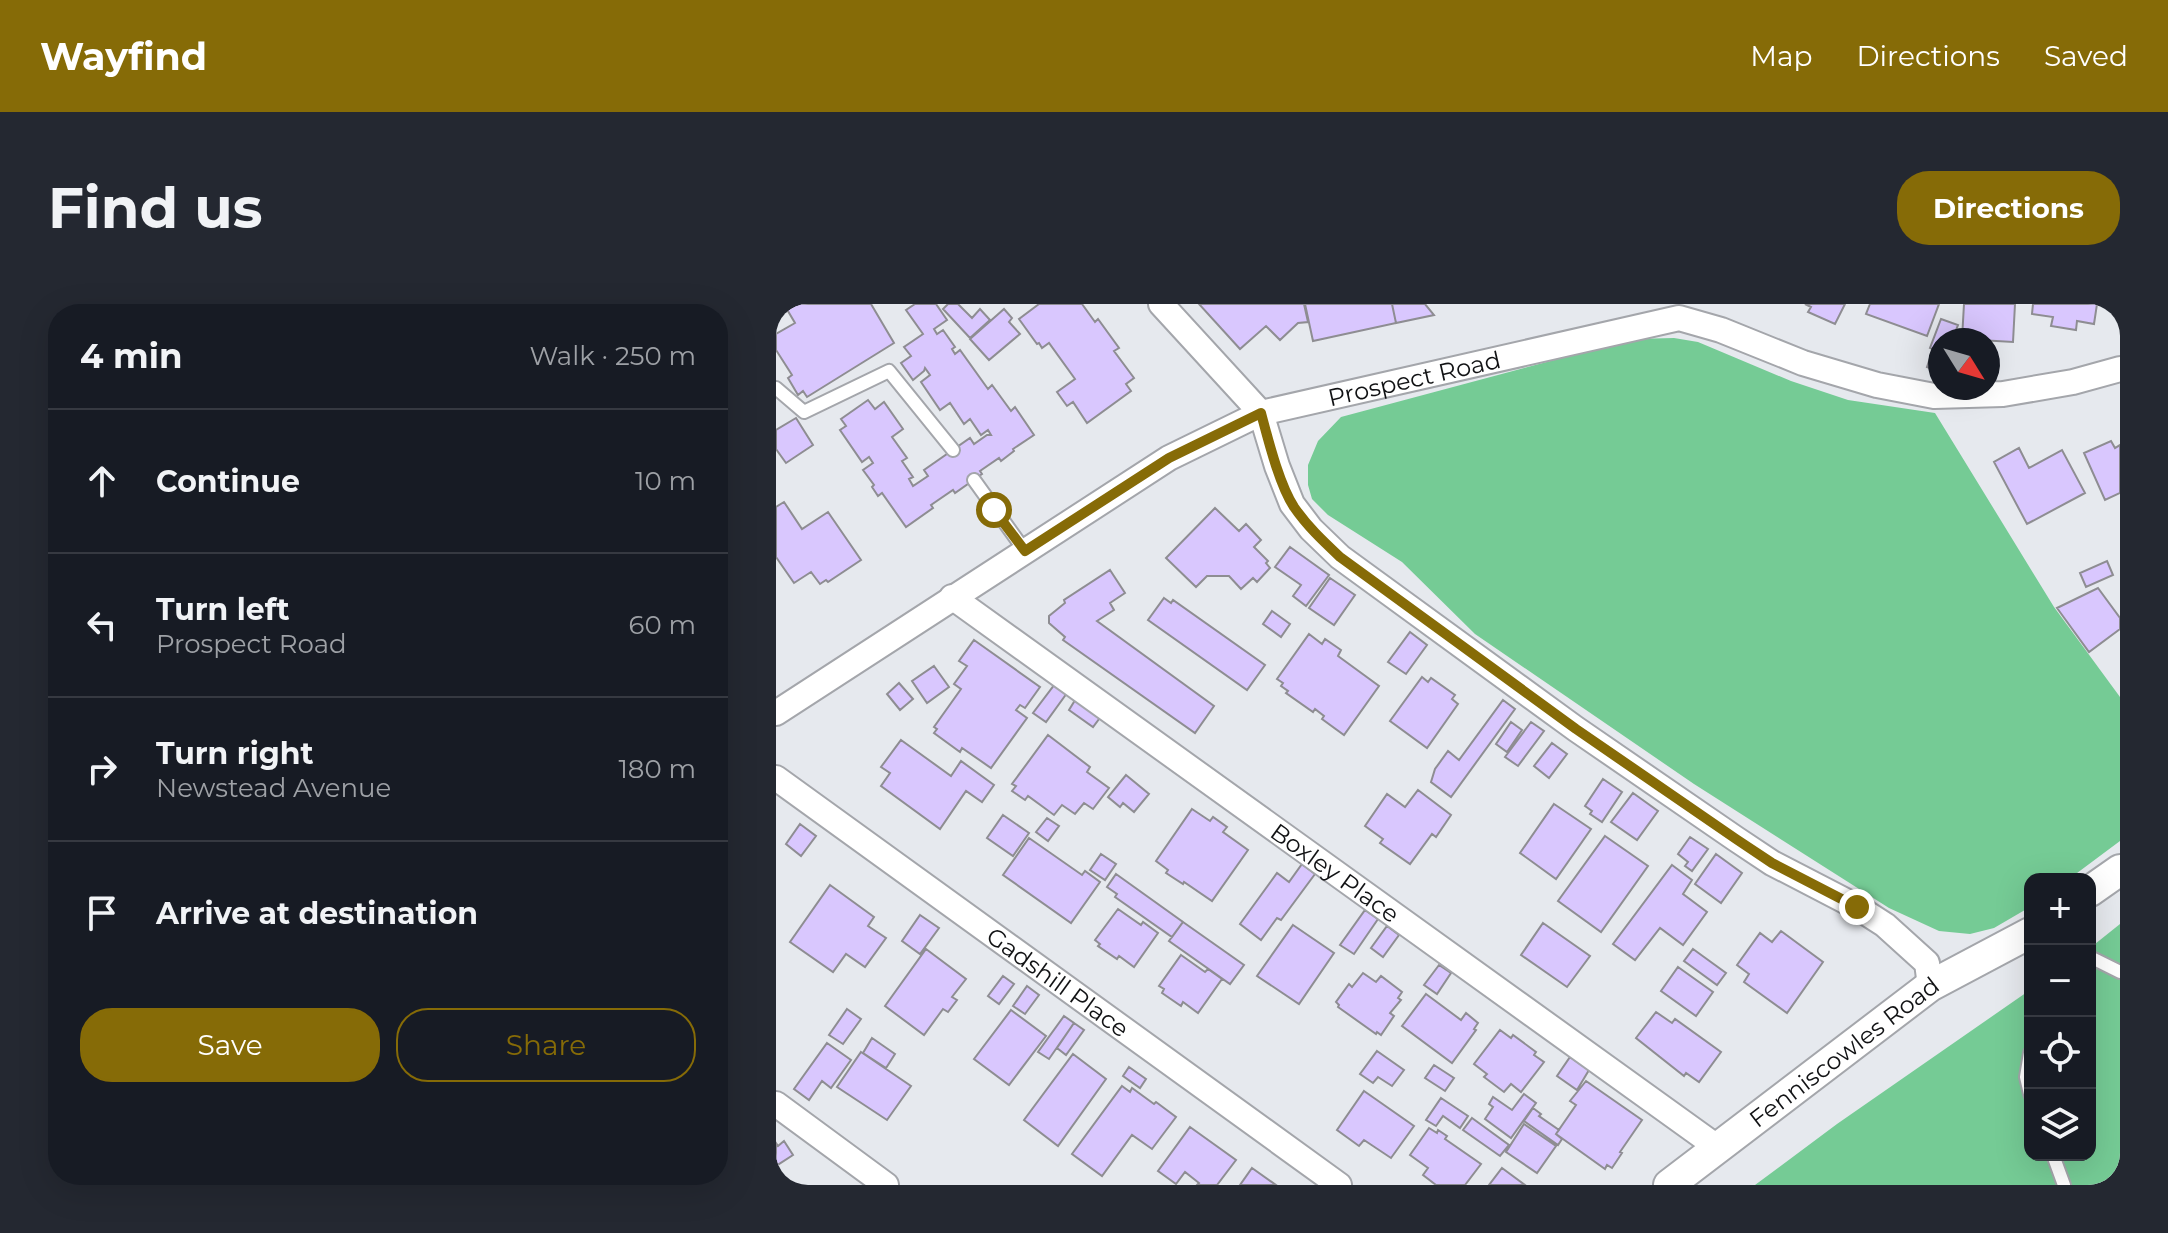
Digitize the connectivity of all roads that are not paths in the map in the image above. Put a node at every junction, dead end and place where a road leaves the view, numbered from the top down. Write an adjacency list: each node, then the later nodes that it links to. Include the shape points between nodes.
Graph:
1 (1161, 304): 5 (street)
2 (1674, 311): 3 (street, Prospect Road, via 1803,363 1934,396 2003,394); 5 (street, Prospect Road)
3 (2120, 369)
4 (776, 388): 6 (lane, via 804,412 889,371)
5 (1261, 413): 8 (street, Prospect Road, via 1169,458); 17 (street, via 1292,504 1340,557 1736,839 1885,925 1927,963)
6 (953, 450)
7 (974, 480): 8 (lane)
8 (1025, 551): 9 (street, Prospect Road)
9 (952, 597): 10 (street, Prospect Road); 19 (street, Boxley Place)
10 (776, 713)
11 (776, 778): 22 (street, Gadshill Place)
12 (2120, 870): 13 (street)
13 (2096, 887)
14 (2024, 936): 17 (street, Fenniscowles Road)
15 (2096, 964): 16 (lane)
16 (2120, 972)
17 (1930, 986): 19 (street, Fenniscowles Road)
18 (776, 1104): 21 (street)
19 (1717, 1147): 23 (street, Fenniscowles Road)
20 (2055, 1161): 24 (lane)
21 (886, 1185)
22 (1339, 1185)
23 (1669, 1185)
24 (2064, 1185)

